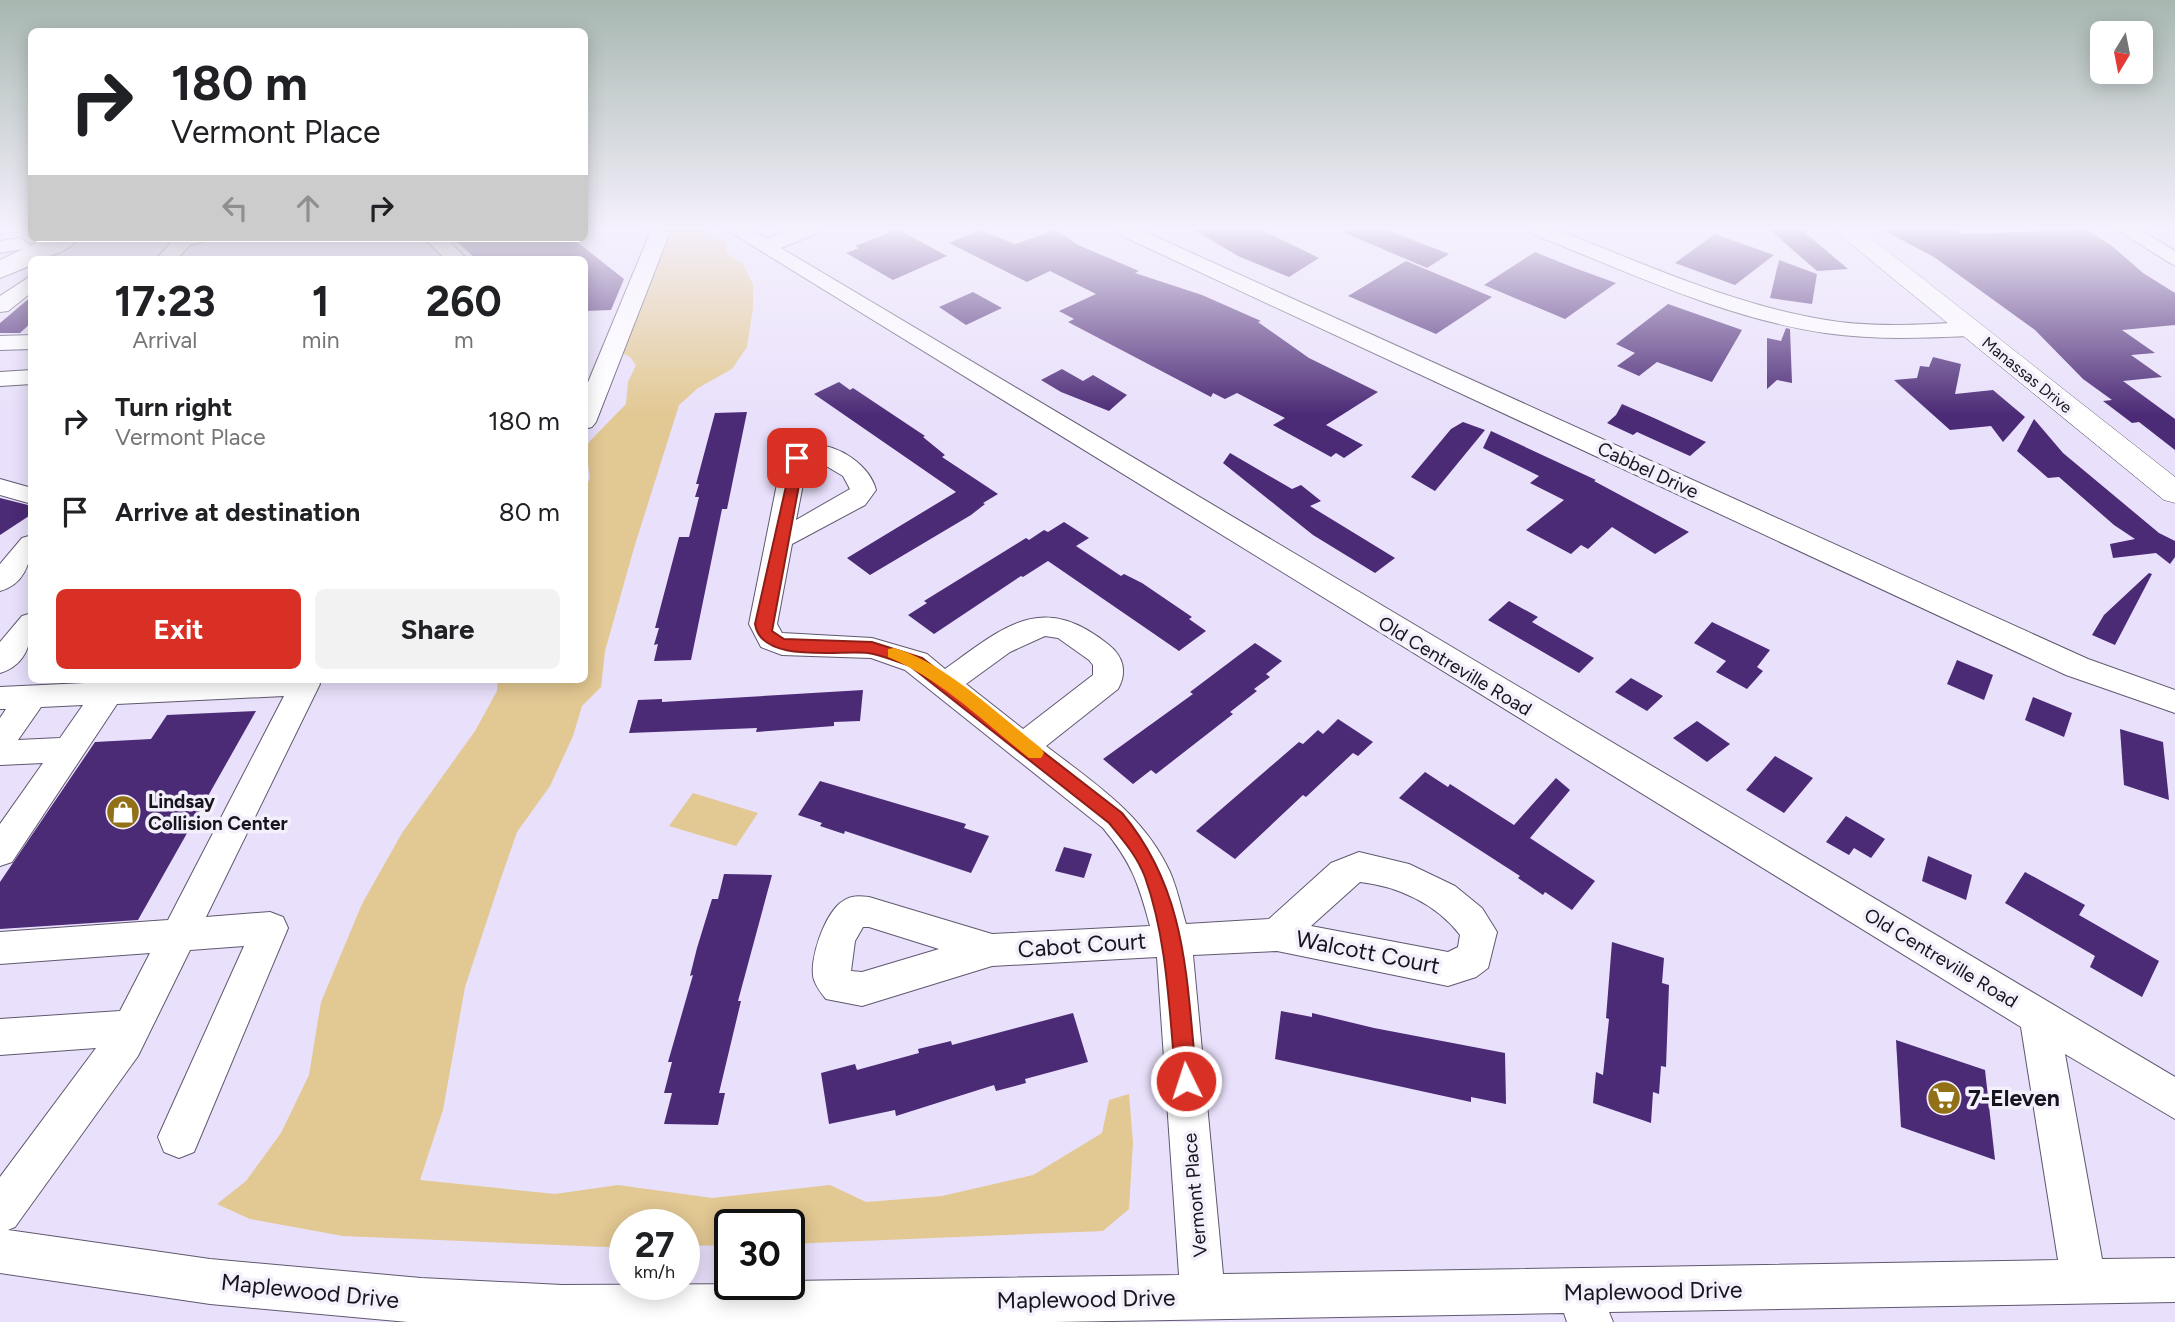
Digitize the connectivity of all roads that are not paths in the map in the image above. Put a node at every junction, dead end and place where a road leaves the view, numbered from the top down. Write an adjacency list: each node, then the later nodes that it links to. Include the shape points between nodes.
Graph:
1 (18, 292): 7 (street)
2 (636, 292): 15 (street)
3 (839, 292): 40 (street, Old Centreville Road)
4 (1259, 292): 28 (street, Cabbel Drive, via 2077,667)
5 (1704, 292): 8 (street, via 1796,321 1876,332)
6 (1923, 292): 8 (main road, Manassas Drive)
7 (0, 306)
8 (1969, 329): 17 (main road, Manassas Drive)
9 (28, 342): 10 (street)
10 (0, 343)
11 (0, 367): 12 (street)
12 (28, 367)
13 (28, 377): 14 (street)
14 (0, 379)
15 (588, 412)
16 (0, 487): 18 (street)
17 (2175, 493)
18 (28, 495)
19 (779, 540): 24 (street, Vermont Place, via 763,624 771,640 782,645 872,648 916,662)
20 (28, 549): 21 (street)
21 (0, 582)
22 (28, 629): 23 (street)
23 (0, 662)
24 (946, 684): 30 (street, Vermont Place); 30 (street, via 1018,634 1041,626 1068,630 1103,656 1110,667 1107,681)
25 (108, 693): 26 (street); 31 (street); 35 (street, via 305,684)
26 (33, 696): 27 (street); 29 (street)
27 (0, 698)
28 (2175, 702)
29 (0, 741)
30 (1025, 745): 37 (street, Vermont Place, via 1115,818 1138,845 1154,875)
31 (70, 750): 32 (street); 33 (street)
32 (0, 753)
33 (15, 810): 34 (street)
34 (0, 852)
35 (178, 935): 38 (street); 41 (street); 44 (street, via 270,928)
36 (1277, 935): 36 (street, Walcott Court, via 1448,968 1475,956 1479,943 1479,932 1461,908 1380,867 1343,873); 37 (street, Walcott Court)
37 (1172, 939): 39 (street, Cabot Court); 49 (street, Vermont Place)
38 (0, 948)
39 (992, 950)
40 (2039, 1017): 43 (street, Old Centreville Road); 48 (street)
41 (131, 1028): 42 (street); 45 (street)
42 (0, 1037)
43 (2175, 1099)
44 (179, 1137)
45 (0, 1212)
46 (0, 1251): 49 (street, Maplewood Drive, via 265,1289 482,1305 562,1308)
47 (2175, 1280): 48 (street, Maplewood Drive)
48 (2084, 1282): 50 (street, Maplewood Drive)
49 (1203, 1297): 50 (street, Maplewood Drive)
50 (1584, 1307)

